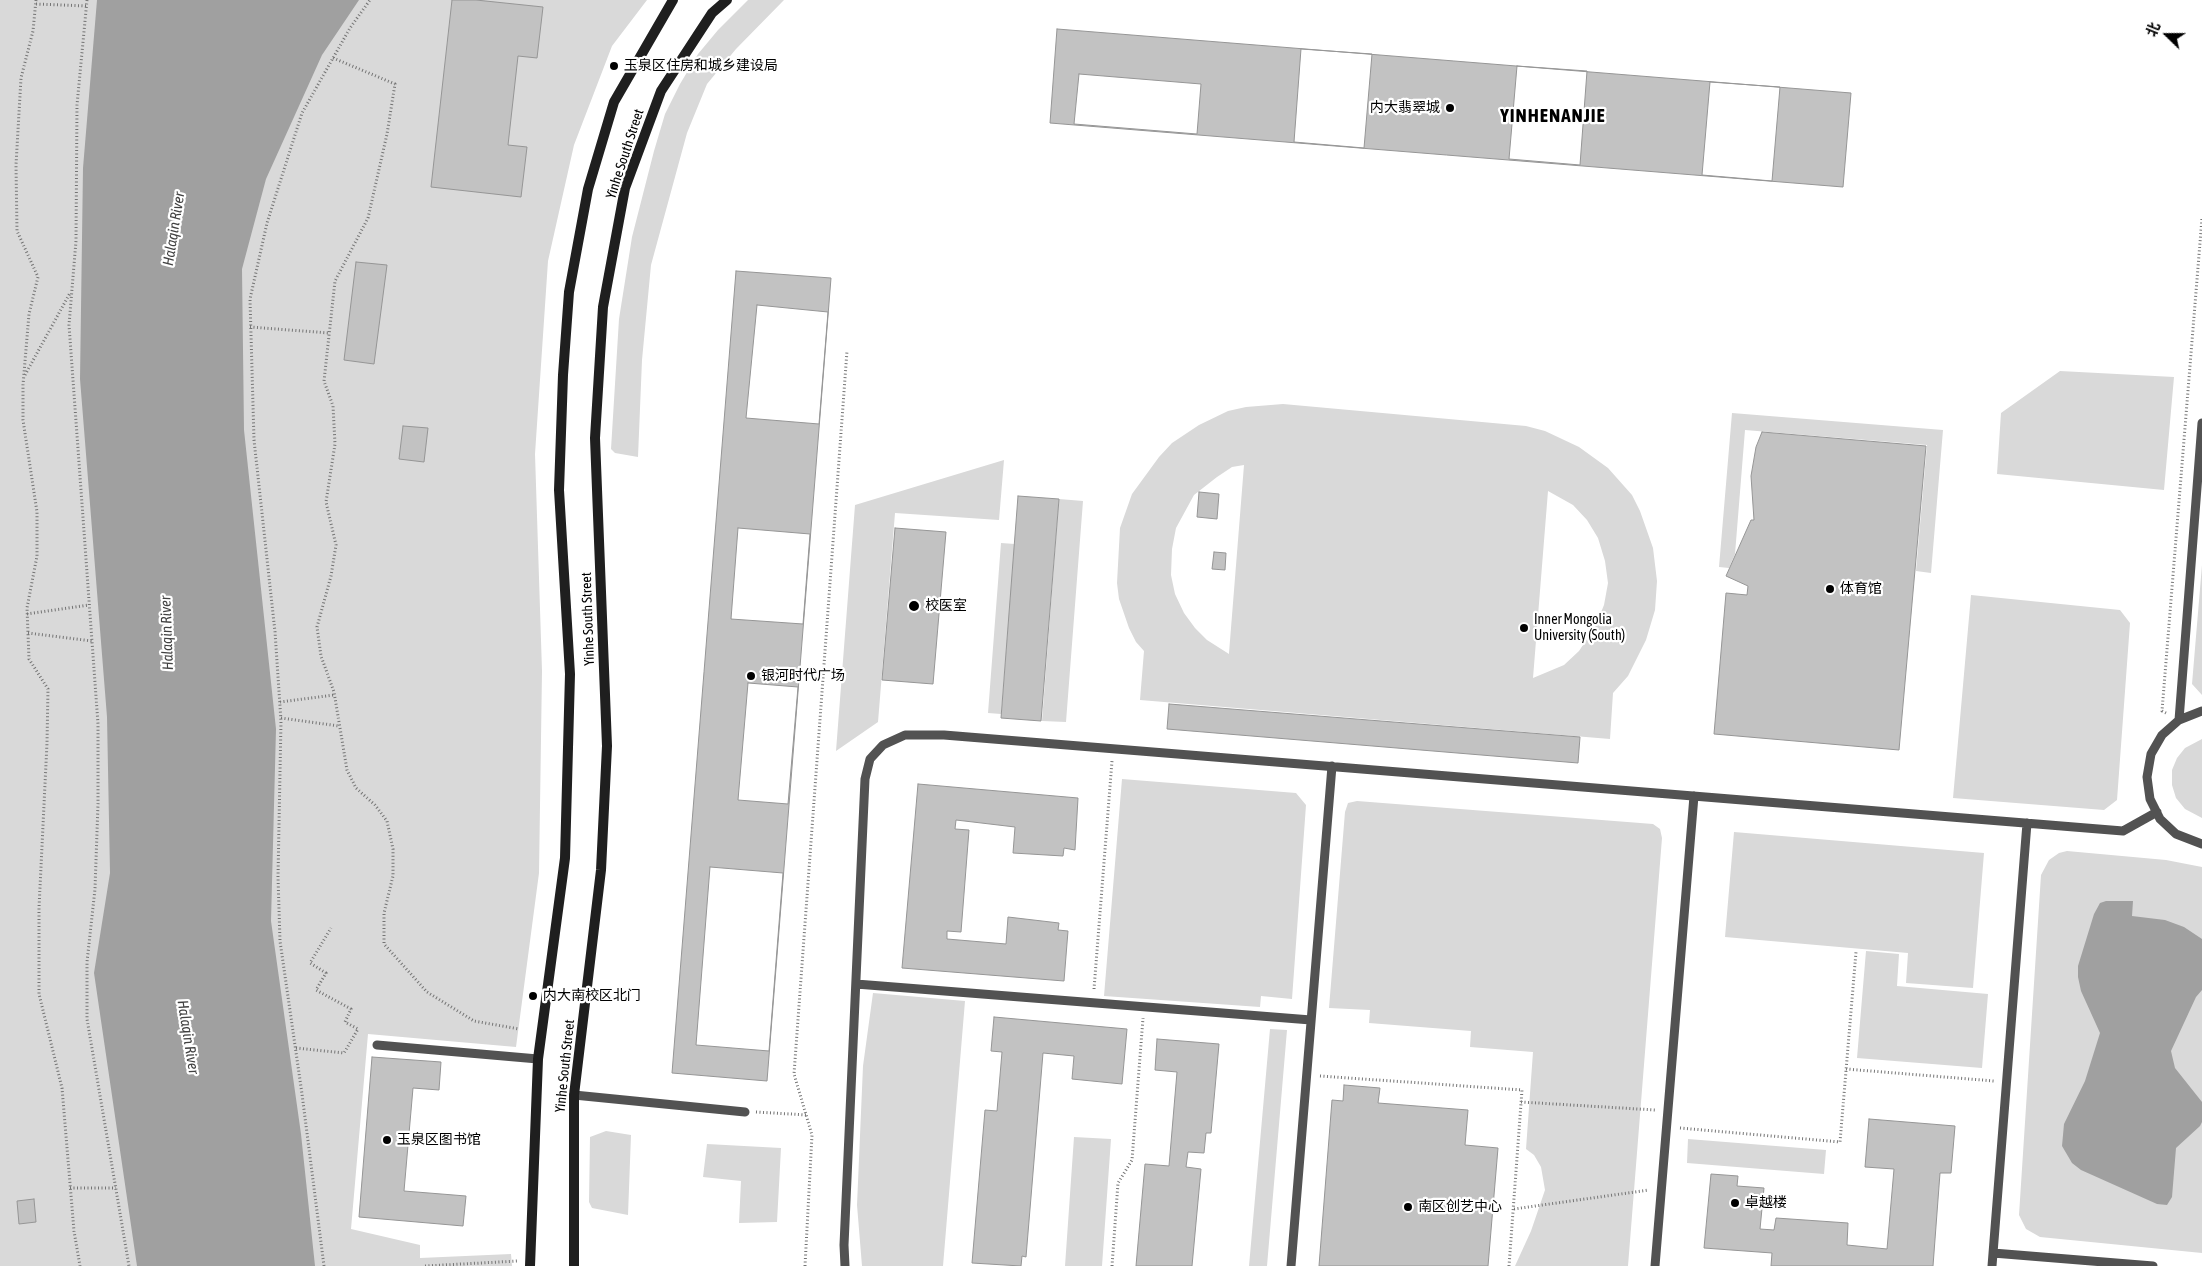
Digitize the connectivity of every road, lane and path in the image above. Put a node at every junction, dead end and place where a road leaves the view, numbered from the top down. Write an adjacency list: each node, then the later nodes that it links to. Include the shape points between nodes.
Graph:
1 (87, 0): 6 (path)
2 (370, 0): 7 (path)
3 (674, 0): 40 (main road, Yinhe South Street, via 614,102 588,189 569,292 560,490 570,674 565,858)
4 (727, 0): 44 (main road, Yinhe South Street, via 712,13 661,90 625,188 603,307 595,438 607,746 601,870)
5 (36, 2): 6 (path); 13 (path, via 33,31 21,78 16,165 17,231 38,277 30,314)
6 (86, 6): 9 (path, via 77,105 76,241)
7 (333, 58): 10 (path, via 302,113 266,223 250,298); 11 (path, via 395,84 368,218 335,281)
8 (2202, 218): 23 (path, via 2162,710)
9 (72, 290): 13 (path); 15 (path, via 69,325)
10 (250, 327): 11 (path); 20 (path, via 254,440)
11 (329, 333): 19 (path, via 324,381 333,406 335,444 326,502 336,545 317,628 320,656)
12 (847, 351): 48 (path, via 794,1074)
13 (24, 376): 16 (path, via 23,420 37,521 37,556)
14 (2202, 423): 23 (lane)
15 (89, 605): 16 (path); 18 (path)
16 (27, 614): 17 (path)
17 (28, 633): 18 (path); 50 (path, via 29,659 48,689 39,908 39,994 62,1088)
18 (92, 642): 51 (path, via 98,724 98,804 87,962 87,1019)
19 (334, 695): 20 (path); 24 (path)
20 (280, 702): 22 (path)
21 (2202, 711): 23 (lane)
22 (281, 718): 24 (path); 39 (path, via 280,941)
23 (2179, 720): 28 (lane, via 2162,735 2151,754 2146,777)
24 (340, 726): 37 (path, via 347,770 356,788 387,821 393,876 384,914 384,944 427,992 474,1021)
25 (1113, 748): 26 (lane); 33 (lane, via 944,735 905,735 883,745 870,759 865,779); 34 (path)
26 (1332, 766): 27 (lane); 36 (lane)
27 (1694, 796): 29 (lane); 46 (lane)
28 (2156, 812): 29 (lane, via 2123,831); 30 (lane, via 2176,834)
29 (2027, 823): 43 (lane)
30 (2202, 844)
31 (331, 928): 39 (path, via 310,963 326,973 316,990 351,1009 345,1022 358,1029 344,1053)
32 (1856, 952): 41 (path)
33 (856, 984): 34 (lane); 63 (lane)
34 (1092, 1002): 35 (lane)
35 (1144, 1006): 36 (lane); 64 (path, via 1132,1160 1118,1183)
36 (1311, 1020): 42 (lane)
37 (519, 1029)
38 (377, 1045): 40 (lane)
39 (296, 1048): 58 (path)
40 (538, 1059): 60 (main road, Yinhe South Street)
41 (1846, 1070): 43 (path); 49 (path, via 1840,1142)
42 (1307, 1075): 45 (path, via 1522,1090); 65 (lane)
43 (2007, 1082): 54 (lane)
44 (574, 1095): 47 (lane); 61 (main road, Yinhe South Street)
45 (1521, 1102): 46 (path); 53 (path)
46 (1668, 1111): 49 (lane)
47 (745, 1112): 48 (path)
48 (807, 1115): 62 (path, via 812,1135)
49 (1666, 1127): 52 (lane)
50 (70, 1188): 51 (path); 56 (path)
51 (116, 1188): 57 (path)
52 (1662, 1188): 53 (path); 67 (lane)
53 (1514, 1209): 66 (path)
54 (1994, 1252): 68 (lane); 69 (lane)
55 (518, 1261): 59 (path)
56 (80, 1266)
57 (129, 1266)
58 (324, 1266)
59 (425, 1266)
60 (530, 1266)
61 (574, 1266)
62 (805, 1266)
63 (845, 1266)
64 (1112, 1266)
65 (1291, 1266)
66 (1509, 1266)
67 (1655, 1266)
68 (1992, 1266)
69 (2153, 1266)

